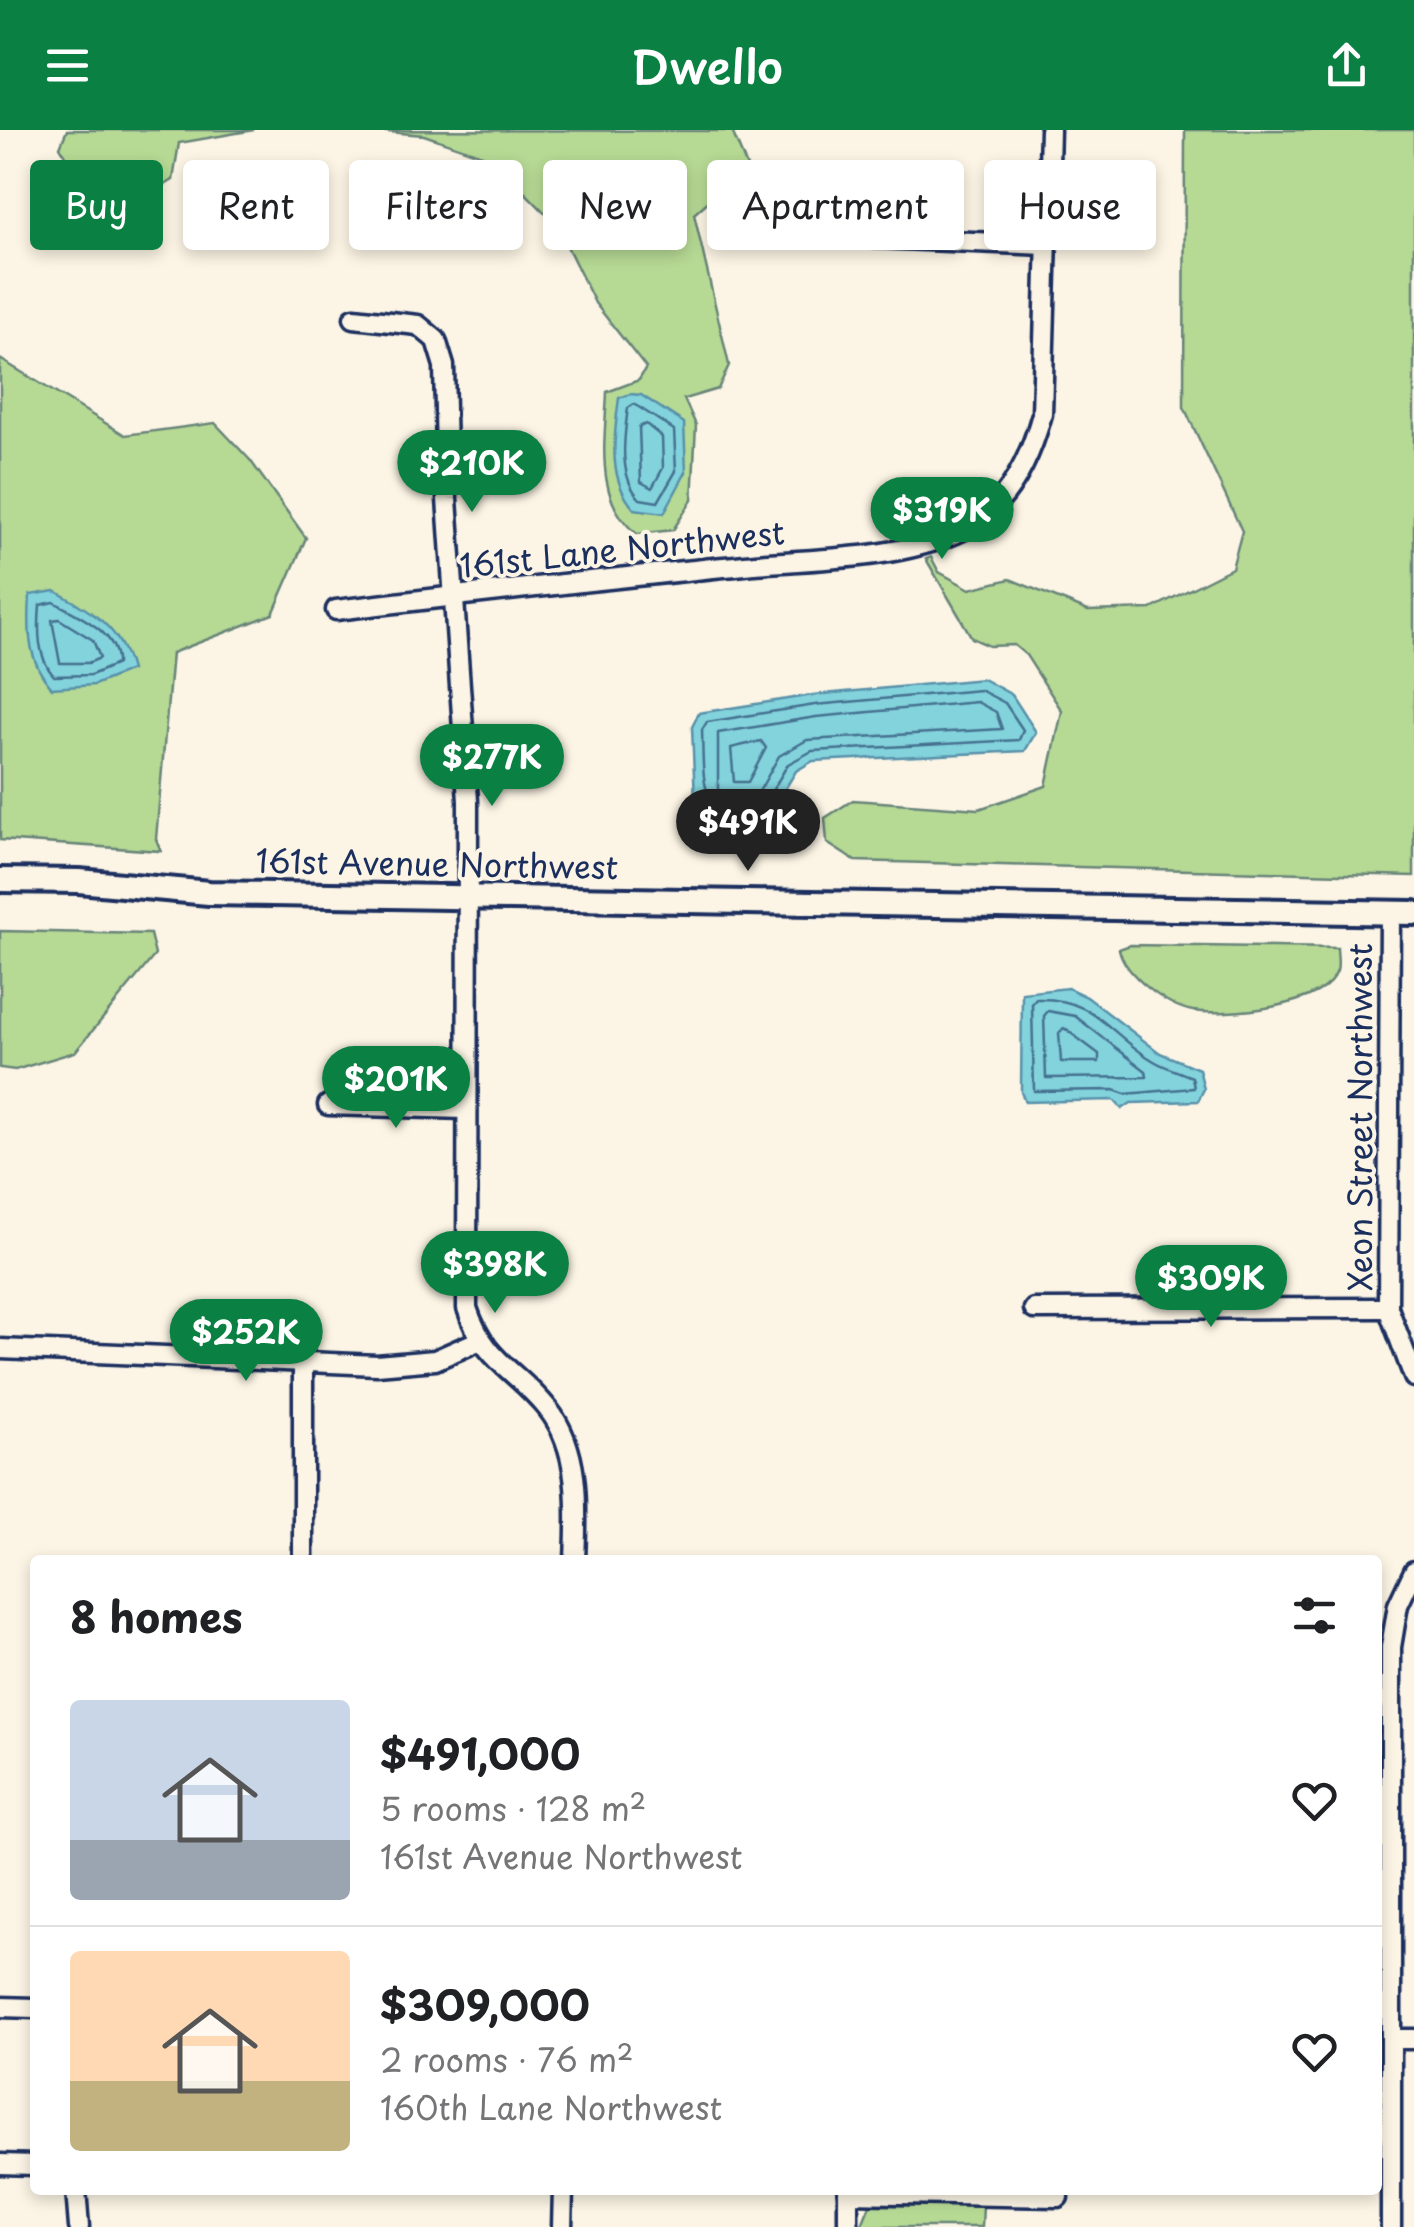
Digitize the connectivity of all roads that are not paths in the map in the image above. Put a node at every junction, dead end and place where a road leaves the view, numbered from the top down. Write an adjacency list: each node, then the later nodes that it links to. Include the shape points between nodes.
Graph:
1 (1050, 130): 2 (street, 161st Lane Northwest)
2 (1049, 160)
3 (1046, 250): 5 (street, 161st Lane Northwest, via 1044,402 1036,436 1014,484 957,533 895,551)
4 (354, 318): 5 (street, via 403,320 428,331 440,348)
5 (455, 596): 6 (street, 161st Lane Northwest); 8 (street, via 466,740)
6 (336, 610)
7 (0, 880): 8 (main road, 161st Avenue Northwest, via 209,893)
8 (467, 896): 9 (main road, 161st Avenue Northwest); 11 (street)
9 (1402, 912): 12 (street, Xeon Street Northwest)
10 (328, 1105): 11 (street)
11 (465, 1109): 14 (street, via 467,1308)
12 (1388, 1308): 13 (street); 17 (street, Xeon Street Northwest)
13 (1034, 1309)
14 (478, 1341): 16 (street, via 436,1360); 19 (street, via 549,1410 568,1446 578,1500)
15 (0, 1349): 16 (street)
16 (302, 1363): 18 (street)
17 (1414, 1378)
18 (303, 1555)
19 (576, 1555)
20 (1414, 1571): 21 (street, via 1398,1605 1391,1647)
21 (1384, 1815): 24 (street)
22 (0, 2007): 23 (street)
23 (30, 2008)
24 (1391, 2039): 25 (street); 36 (street)
25 (1414, 2039)
26 (0, 2164): 27 (street)
27 (30, 2165)
28 (77, 2195): 33 (street)
29 (563, 2195): 34 (street)
30 (848, 2195): 35 (street)
31 (988, 2195): 32 (street)
32 (1058, 2197)
33 (80, 2227)
34 (562, 2227)
35 (848, 2227)
36 (1391, 2227)

